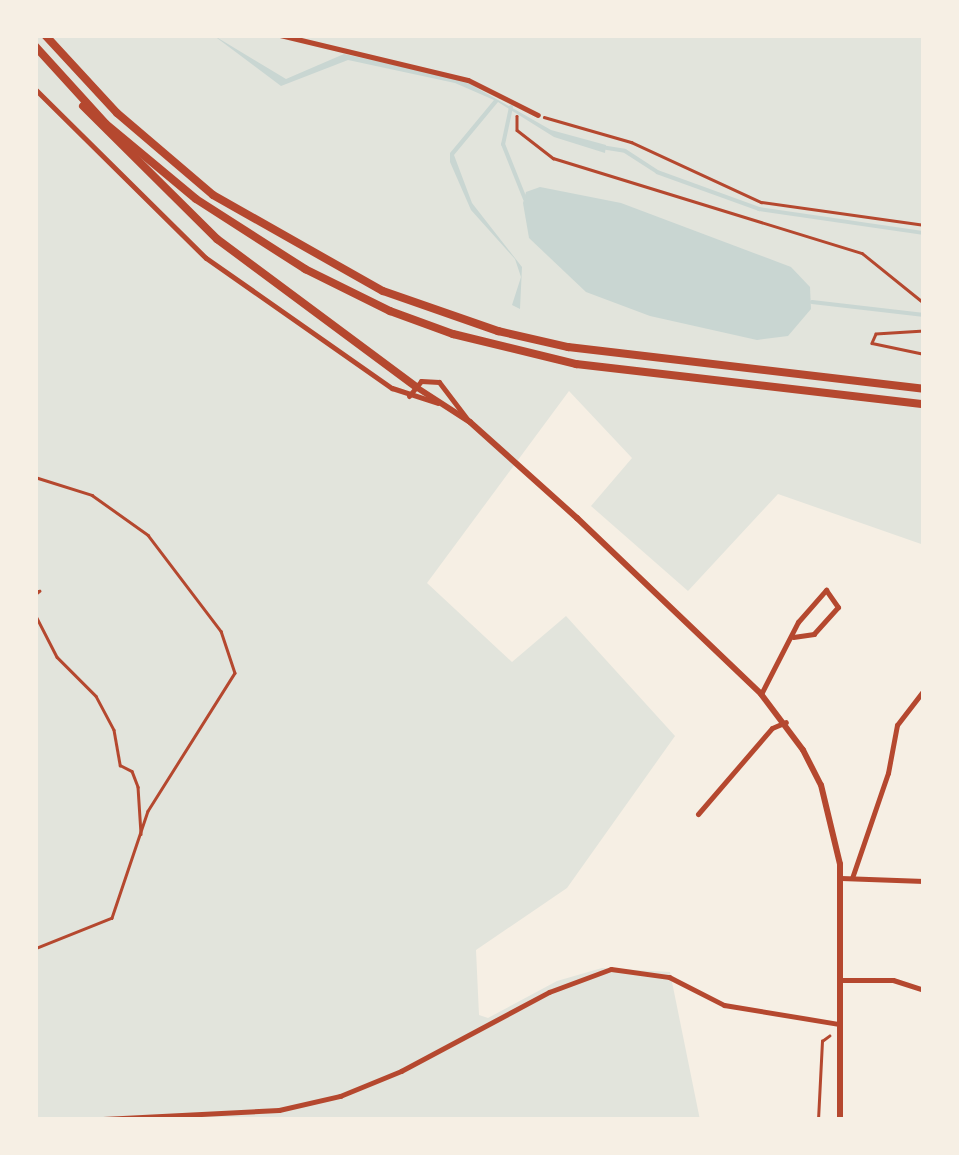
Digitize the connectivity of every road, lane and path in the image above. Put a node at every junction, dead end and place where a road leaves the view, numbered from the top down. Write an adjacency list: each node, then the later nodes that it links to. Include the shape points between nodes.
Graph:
1 (45, 35): 12 (highway, via 117,113 213,195 383,290 498,332 568,347)
2 (280, 35): 5 (street, via 468,80)
3 (37, 49): 11 (highway, via 108,137 217,239); 15 (highway, via 106,124 196,199 305,269 390,311 576,364)
4 (35, 89): 13 (street, via 206,258)
5 (538, 115): 7 (path, via 631,142 761,202)
6 (514, 120): 8 (path, via 517,130 553,158 862,253)
7 (924, 226)
8 (924, 302)
9 (924, 331): 10 (path, via 876,334 872,343)
10 (924, 354)
11 (416, 387): 13 (street); 14 (street); 16 (street, via 438,382)
12 (924, 389)
13 (409, 396): 14 (street)
14 (441, 403): 16 (street)
15 (924, 404)
16 (470, 422): 23 (street)
17 (924, 454): 19 (path)
18 (35, 477): 26 (path, via 92,495 148,535 221,631 235,673 148,812)
19 (924, 486)
20 (35, 614): 26 (path, via 57,657 96,696 114,730 120,765 132,771 138,788)
21 (793, 637): 21 (street, via 814,634 838,607 826,590); 23 (street)
22 (924, 690): 28 (street, via 897,725)
23 (761, 694): 24 (street)
24 (786, 722): 25 (street, via 772,728); 27 (street, via 821,785)
25 (698, 814)
26 (141, 835): 30 (path, via 112,918)
27 (841, 878): 28 (street); 31 (street)
28 (852, 878): 29 (street)
29 (924, 881)
30 (35, 949)
31 (840, 980): 32 (street, via 893,980); 33 (street)
32 (924, 990)
33 (841, 1024): 35 (street, via 724,1005 669,977 610,969 549,992 340,1096 280,1110); 37 (street)
34 (829, 1036): 36 (path, via 822,1042)
35 (83, 1120)
36 (818, 1120)
37 (840, 1120)

